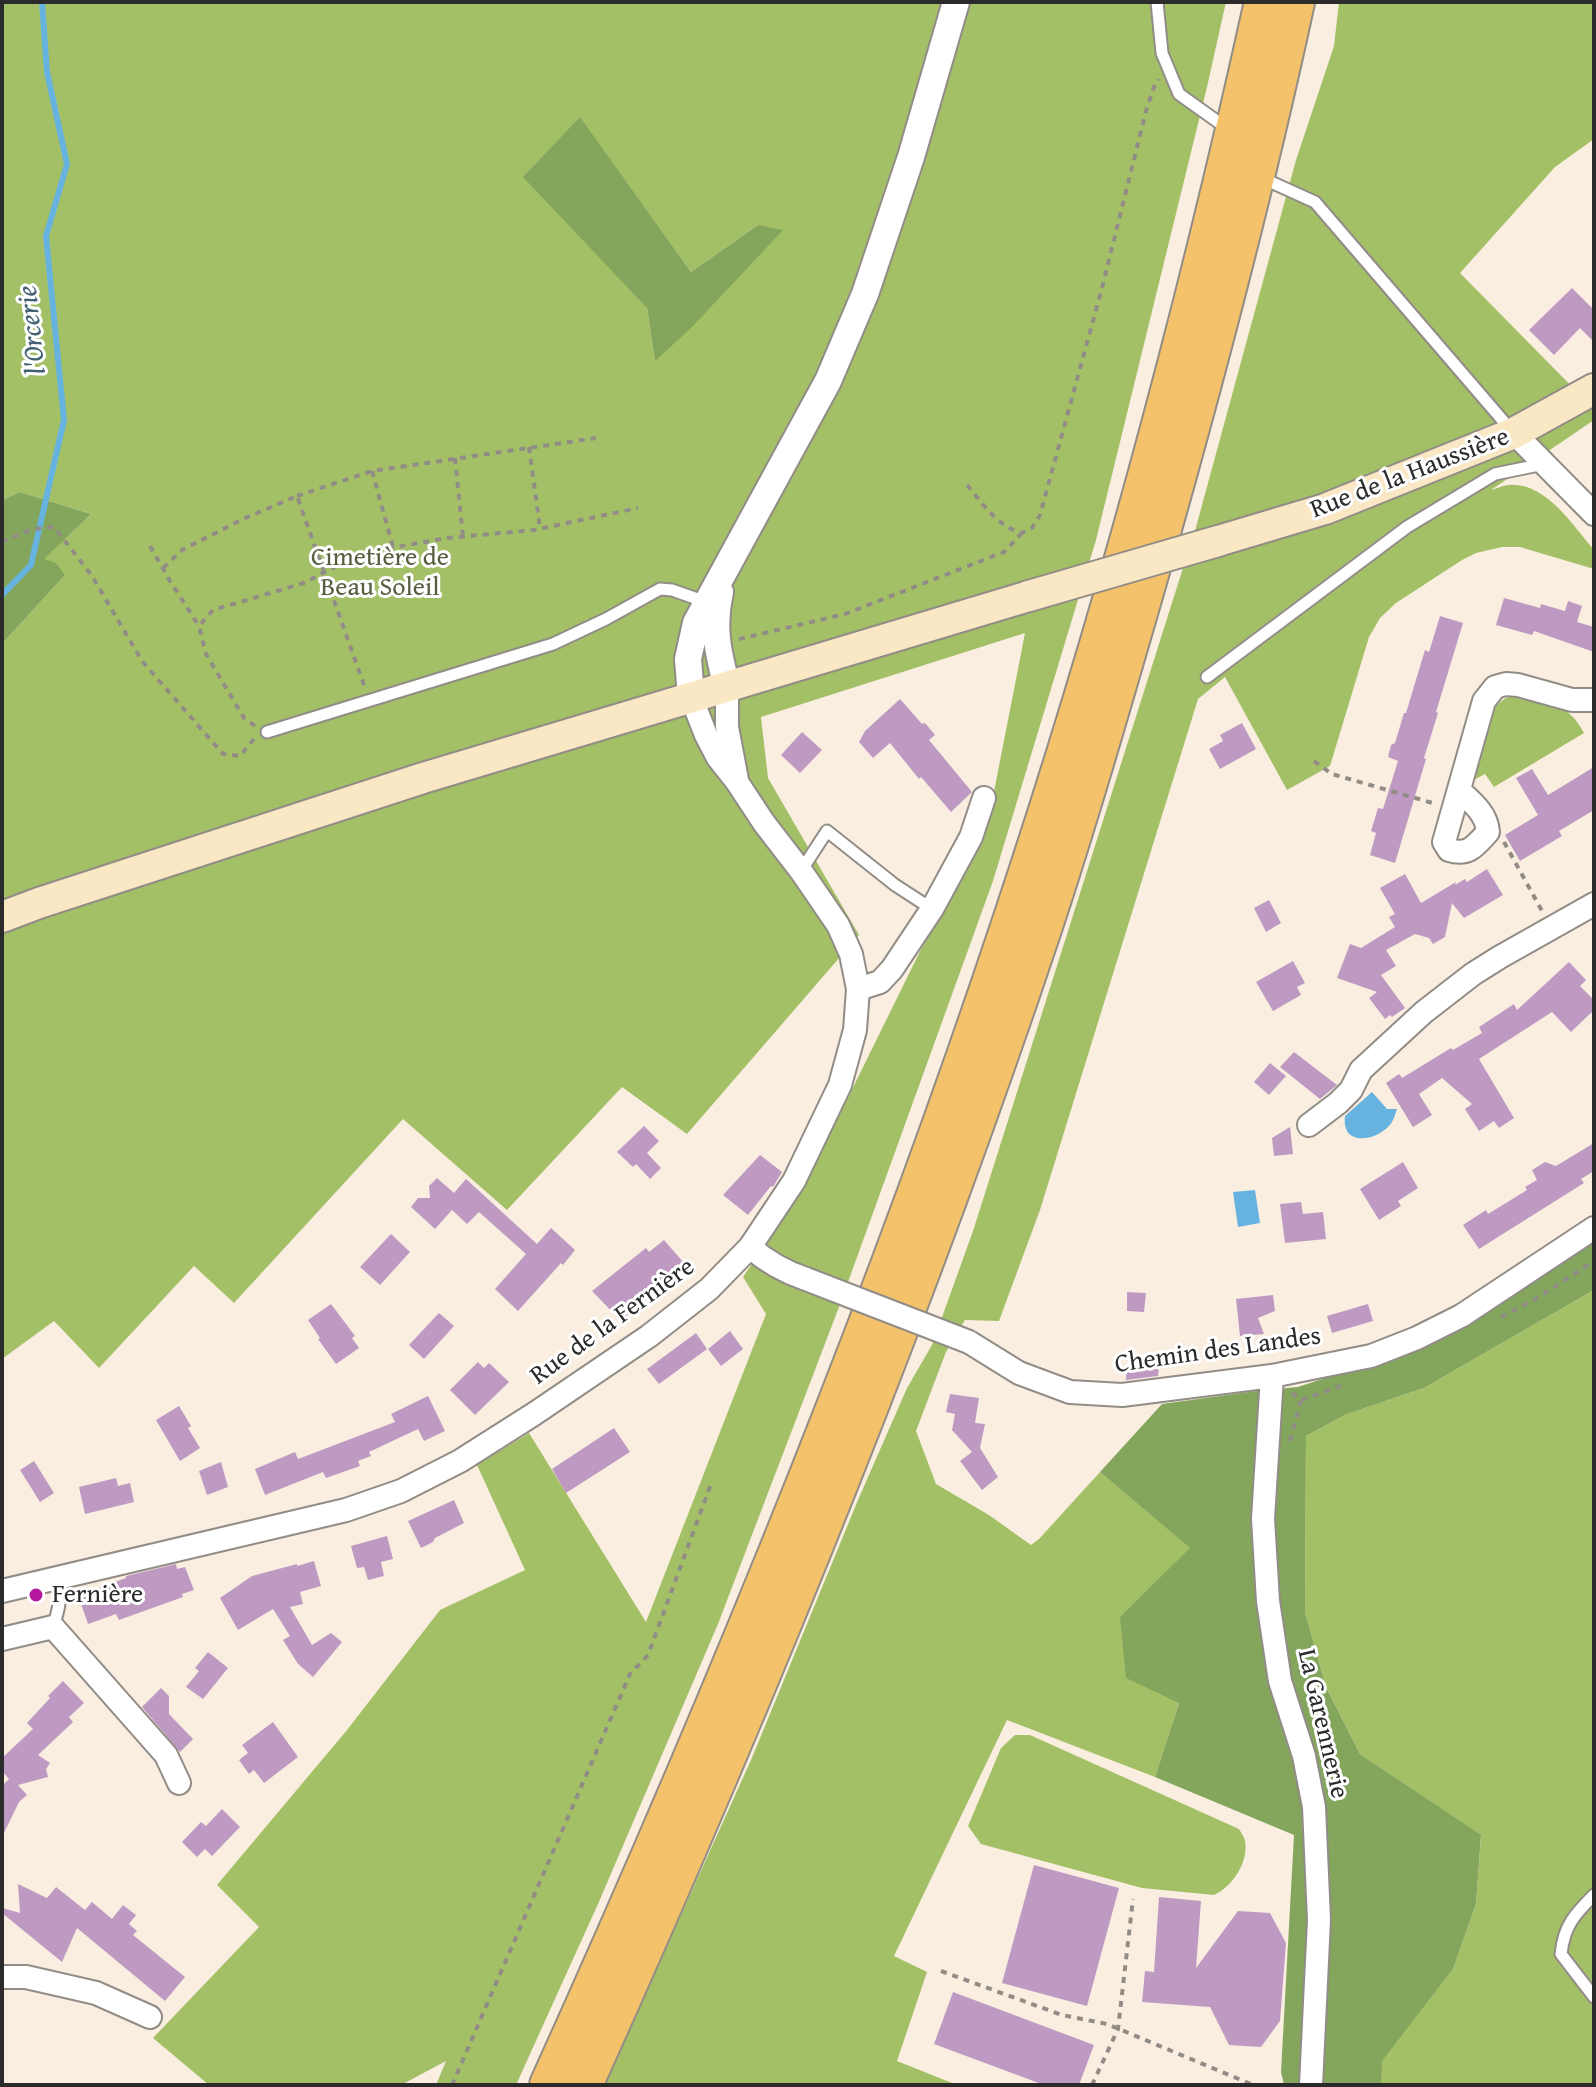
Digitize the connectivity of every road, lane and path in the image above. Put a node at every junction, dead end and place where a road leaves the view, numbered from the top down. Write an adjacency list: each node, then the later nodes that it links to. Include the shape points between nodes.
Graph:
1 (956, 2): 27 (street, via 865,294 828,381)
2 (1157, 2): 5 (lane)
3 (1263, 2): 6 (highway)
4 (1296, 2): 7 (highway)
5 (1168, 68): 6 (lane, via 1179,94); 20 (path, via 1155,84 1146,111 1040,515)
6 (1233, 133): 30 (highway)
7 (1256, 175): 9 (lane, via 1315,202); 68 (highway, via 1131,641 1047,916 944,1210 741,1727)
8 (1594, 389): 9 (main road, Rue de la Haussière)
9 (1514, 433): 13 (street); 32 (main road, Rue de la Haussière, bridge, via 1325,509)
10 (596, 438): 11 (path)
11 (529, 447): 12 (path); 19 (path)
12 (455, 458): 14 (path); 21 (path)
13 (1545, 464): 18 (street); 31 (lane, via 1495,474 1407,527)
14 (372, 471): 16 (path); 24 (path)
15 (967, 485): 20 (path, via 996,519)
16 (297, 496): 25 (path, via 182,550); 26 (path)
17 (638, 508): 19 (path)
18 (1594, 514)
19 (541, 529): 21 (path)
20 (1022, 533): 29 (path, via 1004,552 845,614)
21 (463, 537): 24 (path)
22 (2, 542): 36 (path, via 32,529 54,527 92,576 142,661 223,754 240,756)
23 (150, 546): 25 (path)
24 (393, 547): 26 (path)
25 (163, 568): 28 (path)
26 (323, 573): 28 (path, via 213,610); 34 (path)
27 (712, 604): 29 (street); 33 (street, via 696,623 688,659); 34 (lane, via 660,589 553,644)
28 (199, 626): 36 (path, via 206,654 244,718)
29 (717, 643): 32 (street)
30 (1092, 663): 66 (highway, via 1067,687 974,982 811,1426 647,1823); 67 (highway, via 980,1012 820,1447 629,1906)
31 (1207, 677)
32 (727, 687): 33 (main road, Rue de la Haussière); 38 (street, Rue de la Fernière, via 727,727)
33 (691, 697): 38 (street, Rue de la Fernière, via 718,758); 45 (main road, Rue de la Haussière, via 423,778)
34 (370, 700): 36 (lane)
35 (1594, 700): 40 (street, via 1572,700 1518,685 1495,687 1484,701)
36 (262, 730)
37 (1314, 761): 40 (path, via 1332,774)
38 (737, 782): 42 (street, Rue de la Fernière)
39 (984, 798): 44 (street, via 971,837)
40 (1457, 800): 41 (street, via 1485,817); 41 (street, via 1444,842 1449,850 1473,848)
41 (1488, 832): 46 (path, via 1502,837)
42 (801, 871): 44 (lane, via 827,831); 47 (street, Rue de la Fernière, via 838,925)
43 (1594, 904): 46 (street)
44 (932, 909): 47 (street, via 880,982)
45 (2, 917)
46 (1551, 927): 48 (street, via 1473,974 1424,1012 1361,1070 1344,1097)
47 (858, 989): 50 (street, Rue de la Fernière, via 855,1030 840,1085 794,1181)
48 (1309, 1125)
49 (1594, 1228): 51 (street, Chemin des Landes, via 1461,1316 1417,1338 1371,1356)
50 (750, 1247): 51 (street, Chemin des Landes, bridge, via 788,1273 969,1342 1019,1373 1070,1392 1122,1395); 53 (street, Rue de la Fernière, via 709,1289 649,1336 460,1461 401,1491 346,1510)
51 (1272, 1376): 71 (street, La Garennerie, via 1263,1519 1268,1601 1280,1681 1314,1807 1319,1920)
52 (711, 1484): 65 (path, via 648,1655 630,1674)
53 (57, 1578): 54 (street, Rue de la Fernière); 55 (lane, via 61,1594)
54 (2, 1591)
55 (53, 1627): 56 (street); 57 (street, via 166,1755)
56 (2, 1639)
57 (179, 1783)
58 (1594, 1895): 62 (lane, via 1573,1915 1562,1937 1561,1954)
59 (1133, 1899): 64 (path)
60 (941, 1971): 64 (path, via 1062,2015)
61 (2, 1977): 63 (street, via 26,1977 96,1993)
62 (1594, 1997)
63 (150, 2017)
64 (1118, 2029): 69 (path); 70 (path)
65 (452, 2085)
66 (530, 2085)
67 (548, 2085)
68 (584, 2085)
69 (1092, 2085)
70 (1253, 2085)
71 (1311, 2085)

